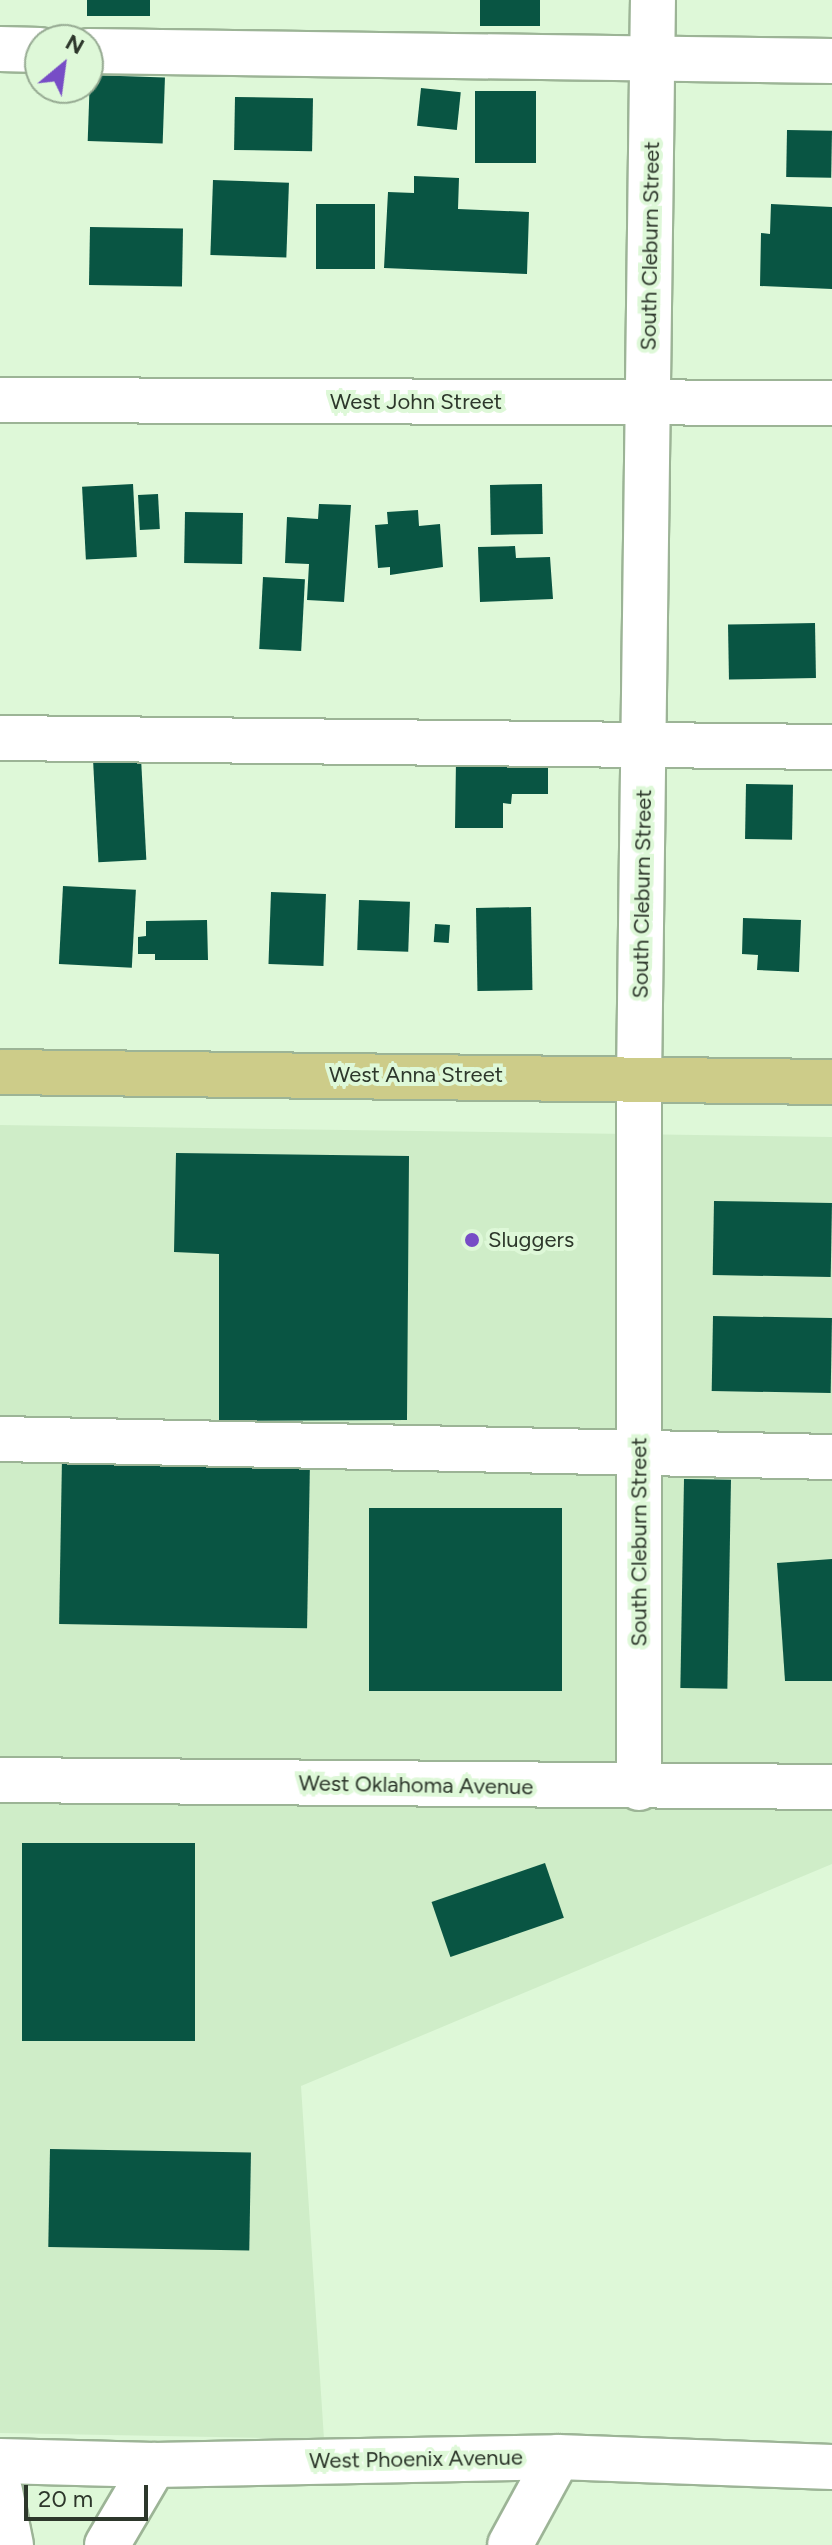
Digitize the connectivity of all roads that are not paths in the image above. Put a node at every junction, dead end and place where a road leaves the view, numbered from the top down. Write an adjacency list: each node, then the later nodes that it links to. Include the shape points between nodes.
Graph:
1 (653, 0): 5 (street, South Cleburn Street)
2 (0, 49): 3 (street)
3 (24, 50)
4 (104, 51): 5 (street)
5 (653, 60): 6 (street); 8 (street, South Cleburn Street)
6 (832, 61)
7 (0, 400): 8 (street, West John Street)
8 (648, 402): 9 (street, West John Street); 11 (street, South Cleburn Street)
9 (832, 403)
10 (0, 738): 11 (street)
11 (643, 745): 12 (street); 14 (street, South Cleburn Street)
12 (832, 747)
13 (0, 1072): 14 (main road, West Anna Street)
14 (639, 1081): 15 (main road, West Anna Street); 17 (street, South Cleburn Street)
15 (832, 1082)
16 (0, 1439): 17 (street)
17 (639, 1455): 18 (street); 21 (street, South Cleburn Street)
18 (832, 1457)
19 (0, 1780): 21 (street, West Oklahoma Avenue)
20 (832, 1787): 21 (street, West Oklahoma Avenue)
21 (639, 1788)
22 (558, 2457): 24 (street, West Phoenix Avenue); 25 (street, West Phoenix Avenue); 29 (street)
23 (0, 2461): 24 (street, West Phoenix Avenue)
24 (154, 2465): 28 (street)
25 (832, 2467)
26 (0, 2491): 27 (street)
27 (11, 2545)
28 (107, 2545)
29 (510, 2545)

